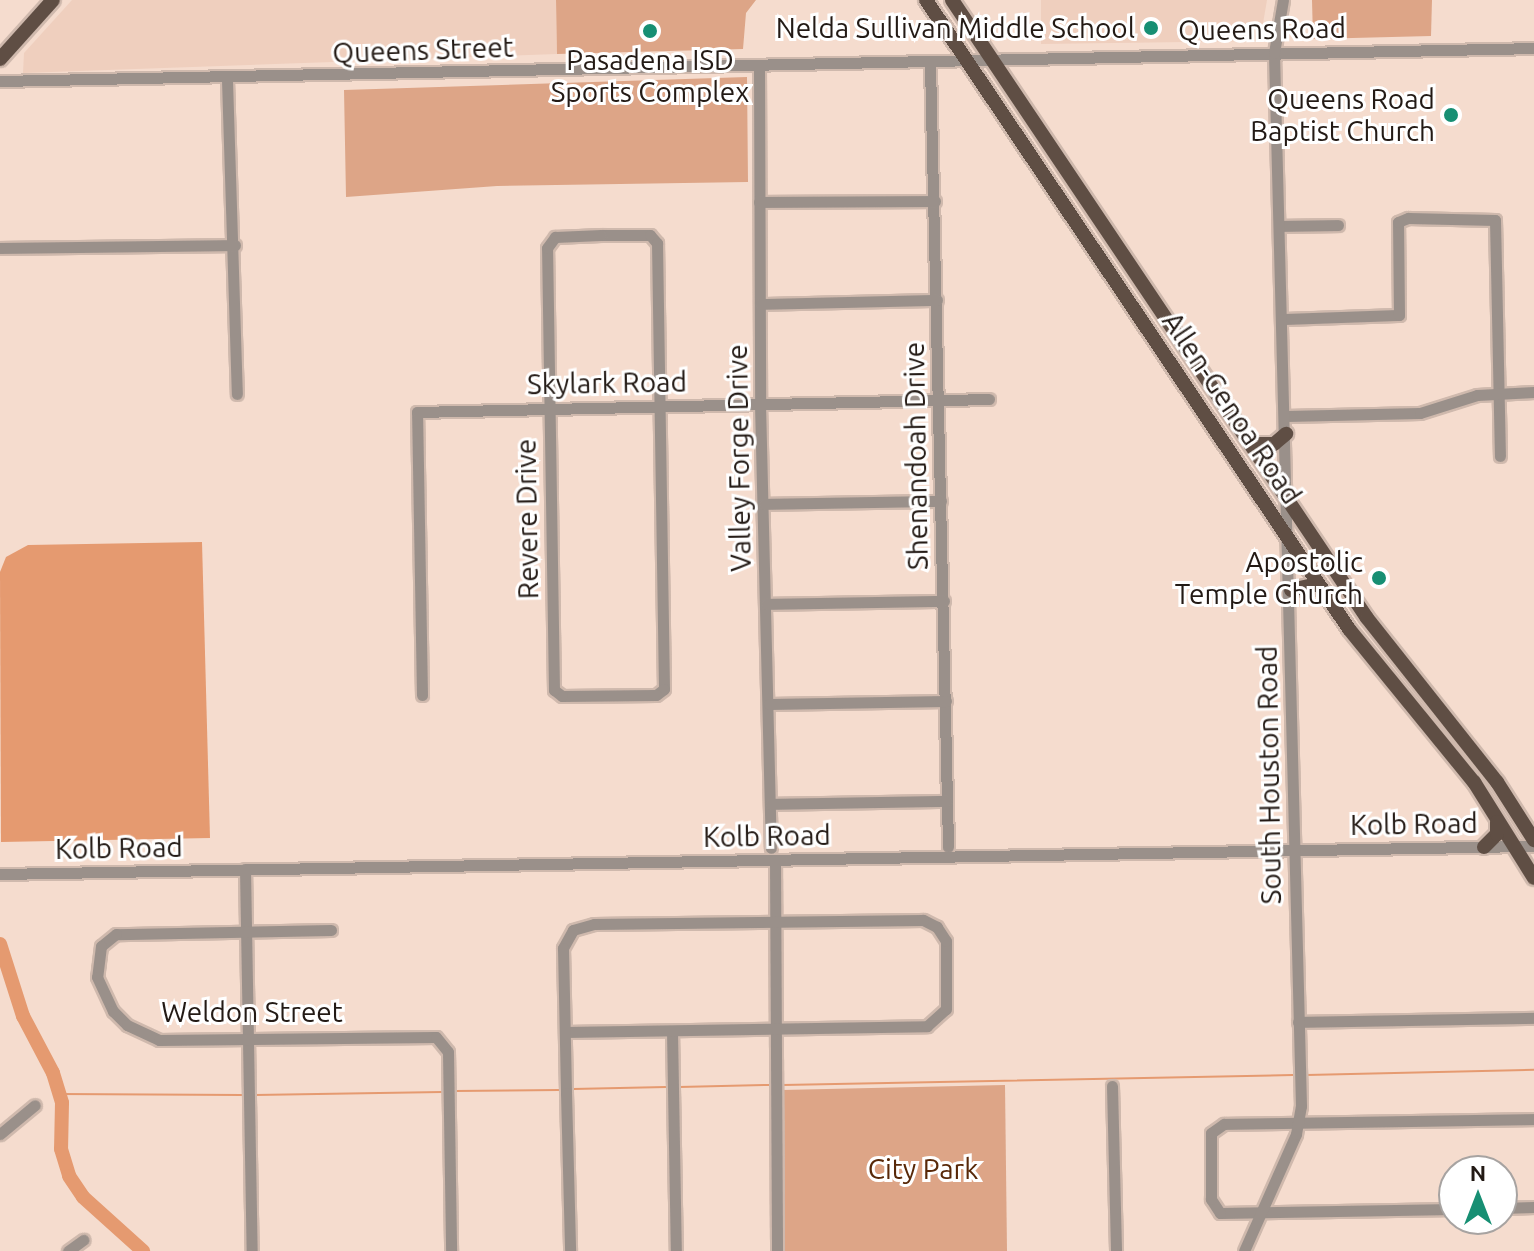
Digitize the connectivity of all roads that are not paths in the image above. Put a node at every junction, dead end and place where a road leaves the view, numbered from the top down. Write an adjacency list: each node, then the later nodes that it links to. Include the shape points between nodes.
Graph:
1 (53, 0): 7 (main road)
2 (926, 0): 9 (main road, Allen-Genoa Road)
3 (952, 0): 8 (main road, Allen-Genoa Road)
4 (1283, 0): 6 (street, South Houston Road)
5 (1534, 48): 6 (street, Queens Road)
6 (1274, 53): 8 (street, Queens Road); 19 (street, South Houston Road)
7 (0, 59)
8 (992, 59): 9 (street, Queens Street); 16 (main road, Allen-Genoa Road)
9 (968, 63): 10 (street, Queens Street); 17 (main road, Allen-Genoa Road)
10 (930, 64): 11 (street, Queens Street); 14 (street, Shenandoah Drive)
11 (759, 67): 12 (street, Queens Street); 15 (street, Valley Forge Drive)
12 (227, 80): 13 (street, Queens Street); 20 (street)
13 (0, 81)
14 (935, 201): 15 (street); 22 (street, Shenandoah Drive)
15 (759, 202): 23 (street, Valley Forge Drive)
16 (1093, 205): 17 (main road); 25 (main road, Allen-Genoa Road)
17 (1075, 218): 29 (main road, Allen-Genoa Road)
18 (1338, 225): 19 (street)
19 (1281, 226): 24 (street, South Houston Road)
20 (235, 245): 21 (street); 28 (street)
21 (0, 248)
22 (937, 300): 23 (street); 31 (street, Shenandoah Drive)
23 (760, 304): 32 (street, Valley Forge Drive)
24 (1283, 319): 27 (street, via 1399,315 1398,222 1491,218 1497,226); 35 (street, South Houston Road)
25 (1212, 385): 29 (main road); 37 (main road, Allen-Genoa Road)
26 (1534, 392): 27 (street)
27 (1499, 393): 35 (street, via 1420,413); 38 (street)
28 (237, 394)
29 (1193, 396): 39 (main road, Allen-Genoa Road)
30 (989, 399): 31 (street, Skylark Road)
31 (938, 400): 32 (street, Skylark Road); 41 (street, Shenandoah Drive)
32 (760, 404): 33 (street, Skylark Road); 42 (street, Valley Forge Drive)
33 (659, 406): 34 (street, Skylark Road); 34 (street, Revere Drive, via 657,243 650,235 601,235 555,237 548,242); 34 (street, Revere Drive, via 664,689 656,695 616,696 562,696 554,690)
34 (549, 408): 51 (street, Skylark Road, via 417,412)
35 (1286, 416): 36 (street, South Houston Road)
36 (1286, 434): 37 (main road, via 1274,444); 40 (street, South Houston Road)
37 (1253, 444): 40 (main road, Allen-Genoa Road)
38 (1500, 456)
39 (1242, 467): 40 (main road, via 1259,485); 43 (main road, Allen-Genoa Road)
40 (1287, 493): 43 (street, South Houston Road); 44 (main road, Allen-Genoa Road)
41 (941, 501): 42 (street); 47 (street, Shenandoah Drive)
42 (764, 504): 48 (street, Valley Forge Drive)
43 (1290, 542): 44 (main road, via 1310,547); 45 (main road, Allen-Genoa Road); 46 (street, South Houston Road)
44 (1331, 563): 49 (main road, Allen-Genoa Road)
45 (1318, 584): 46 (main road); 50 (main road, Allen-Genoa Road)
46 (1291, 590): 63 (street, South Houston Road)
47 (944, 601): 48 (street); 52 (street, Shenandoah Drive)
48 (766, 604): 53 (street, Valley Forge Drive)
49 (1367, 618): 50 (main road); 54 (main road, Allen-Genoa Road)
50 (1349, 629): 55 (main road, Allen-Genoa Road)
51 (422, 695)
52 (946, 701): 53 (street); 56 (street, Shenandoah Drive)
53 (769, 704): 57 (street, Valley Forge Drive)
54 (1450, 720): 55 (main road); 59 (main road, Allen-Genoa Road)
55 (1434, 734): 58 (main road, Allen-Genoa Road, via 1474,782)
56 (947, 801): 57 (street); 61 (street, Shenandoah Drive)
57 (770, 804): 64 (street, Valley Forge Drive)
58 (1497, 821): 60 (main road, Allen-Genoa Road); 62 (main road, via 1497,834)
59 (1533, 840): 60 (street, Kolb Road)
60 (1510, 841): 62 (street, Kolb Road); 67 (main road, Allen-Genoa Road)
61 (948, 847)
62 (1484, 847): 63 (street, Kolb Road)
63 (1293, 850): 64 (street, Kolb Road); 72 (street, South Houston Road)
64 (773, 854): 65 (street, Kolb Road); 68 (street, Valley Forge Drive)
65 (245, 869): 66 (street, Kolb Road); 70 (street)
66 (0, 874)
67 (1534, 878)
68 (775, 922): 73 (street, Valley Forge Drive); 73 (street, via 923,920 937,927 946,941 946,1009 935,1023); 75 (street, via 594,924 573,930 563,948)
69 (331, 930): 70 (street, Weldon Street)
70 (245, 931): 76 (street); 76 (street, Weldon Street, via 116,934 101,946 97,977 113,1011 141,1034 186,1041)
71 (1534, 1018): 72 (street)
72 (1298, 1022): 80 (street, South Houston Road)
73 (776, 1030): 74 (street); 90 (street, Valley Forge Drive)
74 (672, 1031): 75 (street); 89 (street)
75 (565, 1032): 88 (street)
76 (247, 1039): 86 (street); 87 (street, Weldon Street, via 426,1035 443,1044 448,1052)
77 (1112, 1086): 91 (street)
78 (35, 1105): 81 (street)
79 (1534, 1119): 80 (street)
80 (1299, 1122): 83 (street, South Houston Road); 83 (street, via 1215,1126 1209,1140 1211,1199 1220,1213)
81 (0, 1134)
82 (1438, 1209): 83 (street)
83 (1257, 1214): 92 (street, South Houston Road)
84 (83, 1240): 85 (street)
85 (68, 1251)
86 (252, 1251)
87 (451, 1251)
88 (570, 1251)
89 (676, 1251)
90 (777, 1251)
91 (1116, 1251)
92 (1244, 1251)

